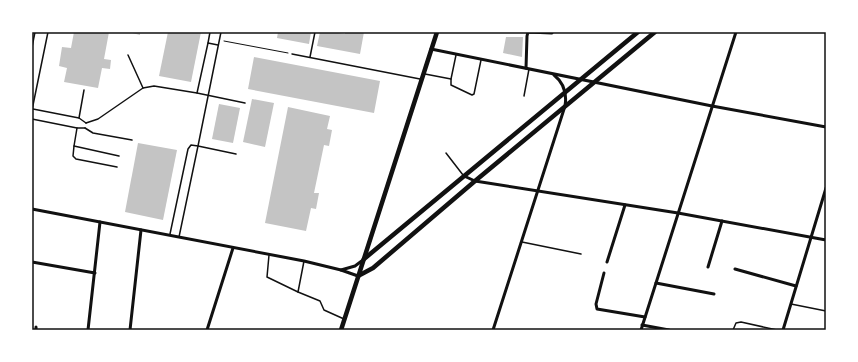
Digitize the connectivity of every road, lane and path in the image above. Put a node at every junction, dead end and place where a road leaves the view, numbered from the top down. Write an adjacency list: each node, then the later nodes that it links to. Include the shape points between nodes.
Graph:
1 (35, 32): 14 (lane)
2 (48, 32): 37 (lane)
3 (210, 32): 12 (lane)
4 (221, 32): 11 (lane)
5 (315, 32): 19 (lane)
6 (437, 32): 15 (main road)
7 (638, 32): 26 (main road)
8 (655, 32): 27 (main road)
9 (736, 32): 36 (street)
10 (552, 33): 21 (street, via 528,32)
11 (220, 40): 13 (lane); 16 (path)
12 (208, 43): 13 (lane); 31 (lane)
13 (219, 45): 32 (lane)
14 (32, 47)
15 (431, 49): 17 (street); 22 (main road)
16 (292, 54): 19 (lane)
17 (456, 54): 20 (street); 25 (lane)
18 (128, 55): 28 (lane)
19 (310, 58): 24 (lane)
20 (481, 58): 21 (street); 25 (lane, via 474,94 451,85)
21 (528, 69): 23 (street); 33 (lane)
22 (424, 73): 24 (main road); 25 (lane)
23 (552, 74): 26 (street); 30 (street, via 561,82)
24 (422, 79): 69 (main road)
25 (451, 79)
26 (581, 80): 27 (street); 30 (main road)
27 (594, 82): 35 (main road); 36 (street)
28 (144, 88): 31 (lane, via 154,86); 40 (lane, via 98,119)
29 (84, 90): 38 (lane)
30 (565, 92): 35 (street); 51 (main road)
31 (197, 93): 32 (lane)
32 (209, 96): 34 (lane); 46 (lane)
33 (524, 96)
34 (245, 103)
35 (565, 106): 52 (main road); 54 (street)
36 (712, 106): 41 (street); 57 (street)
37 (32, 109): 38 (lane)
38 (79, 118): 40 (lane)
39 (32, 119): 42 (lane)
40 (86, 123): 43 (lane)
41 (826, 127)
42 (77, 128): 43 (lane); 45 (lane)
43 (85, 128): 44 (lane, via 93,133)
44 (132, 140)
45 (74, 146): 49 (lane); 50 (lane, via 73,156 76,159)
46 (198, 146): 48 (lane); 61 (lane, via 191,146 188,149); 62 (lane)
47 (446, 153): 51 (lane)
48 (236, 154)
49 (119, 156)
50 (117, 168)
51 (464, 176): 52 (street); 69 (main road)
52 (475, 181): 54 (street); 78 (main road, via 373,268)
53 (826, 188): 63 (street)
54 (539, 192): 55 (street); 65 (street)
55 (625, 205): 57 (street); 72 (street)
56 (32, 209): 59 (street)
57 (678, 213): 58 (street); 79 (street)
58 (722, 221): 63 (street); 73 (street)
59 (100, 222): 60 (street); 77 (street)
60 (141, 230): 61 (street); 89 (street)
61 (170, 236): 62 (street)
62 (179, 237): 66 (street)
63 (811, 238): 64 (street); 80 (street)
64 (826, 240)
65 (522, 242): 67 (lane); 92 (street)
66 (233, 248): 68 (street); 90 (street)
67 (581, 254)
68 (269, 255): 71 (street); 81 (lane, via 266,276)
69 (364, 259): 75 (street); 78 (main road)
70 (32, 262): 77 (street)
71 (304, 262): 75 (street); 81 (lane)
72 (607, 262)
73 (708, 268)
74 (735, 269): 80 (street)
75 (342, 270): 78 (street)
76 (604, 272): 85 (street, via 597,309)
77 (94, 273): 88 (street)
78 (358, 276): 86 (main road)
79 (656, 283): 82 (street); 85 (street)
80 (796, 286): 83 (street)
81 (298, 292): 86 (lane, via 320,300 324,310)
82 (714, 294)
83 (791, 304): 84 (lane); 97 (street)
84 (826, 311)
85 (645, 317): 87 (street)
86 (344, 319): 91 (main road)
87 (642, 326): 93 (street); 94 (street)
88 (88, 330)
89 (130, 330)
90 (207, 330)
91 (341, 330)
92 (493, 330)
93 (641, 330)
94 (669, 330)
95 (733, 330): 96 (lane, via 736,323 741,322)
96 (777, 330)
97 (782, 330)

